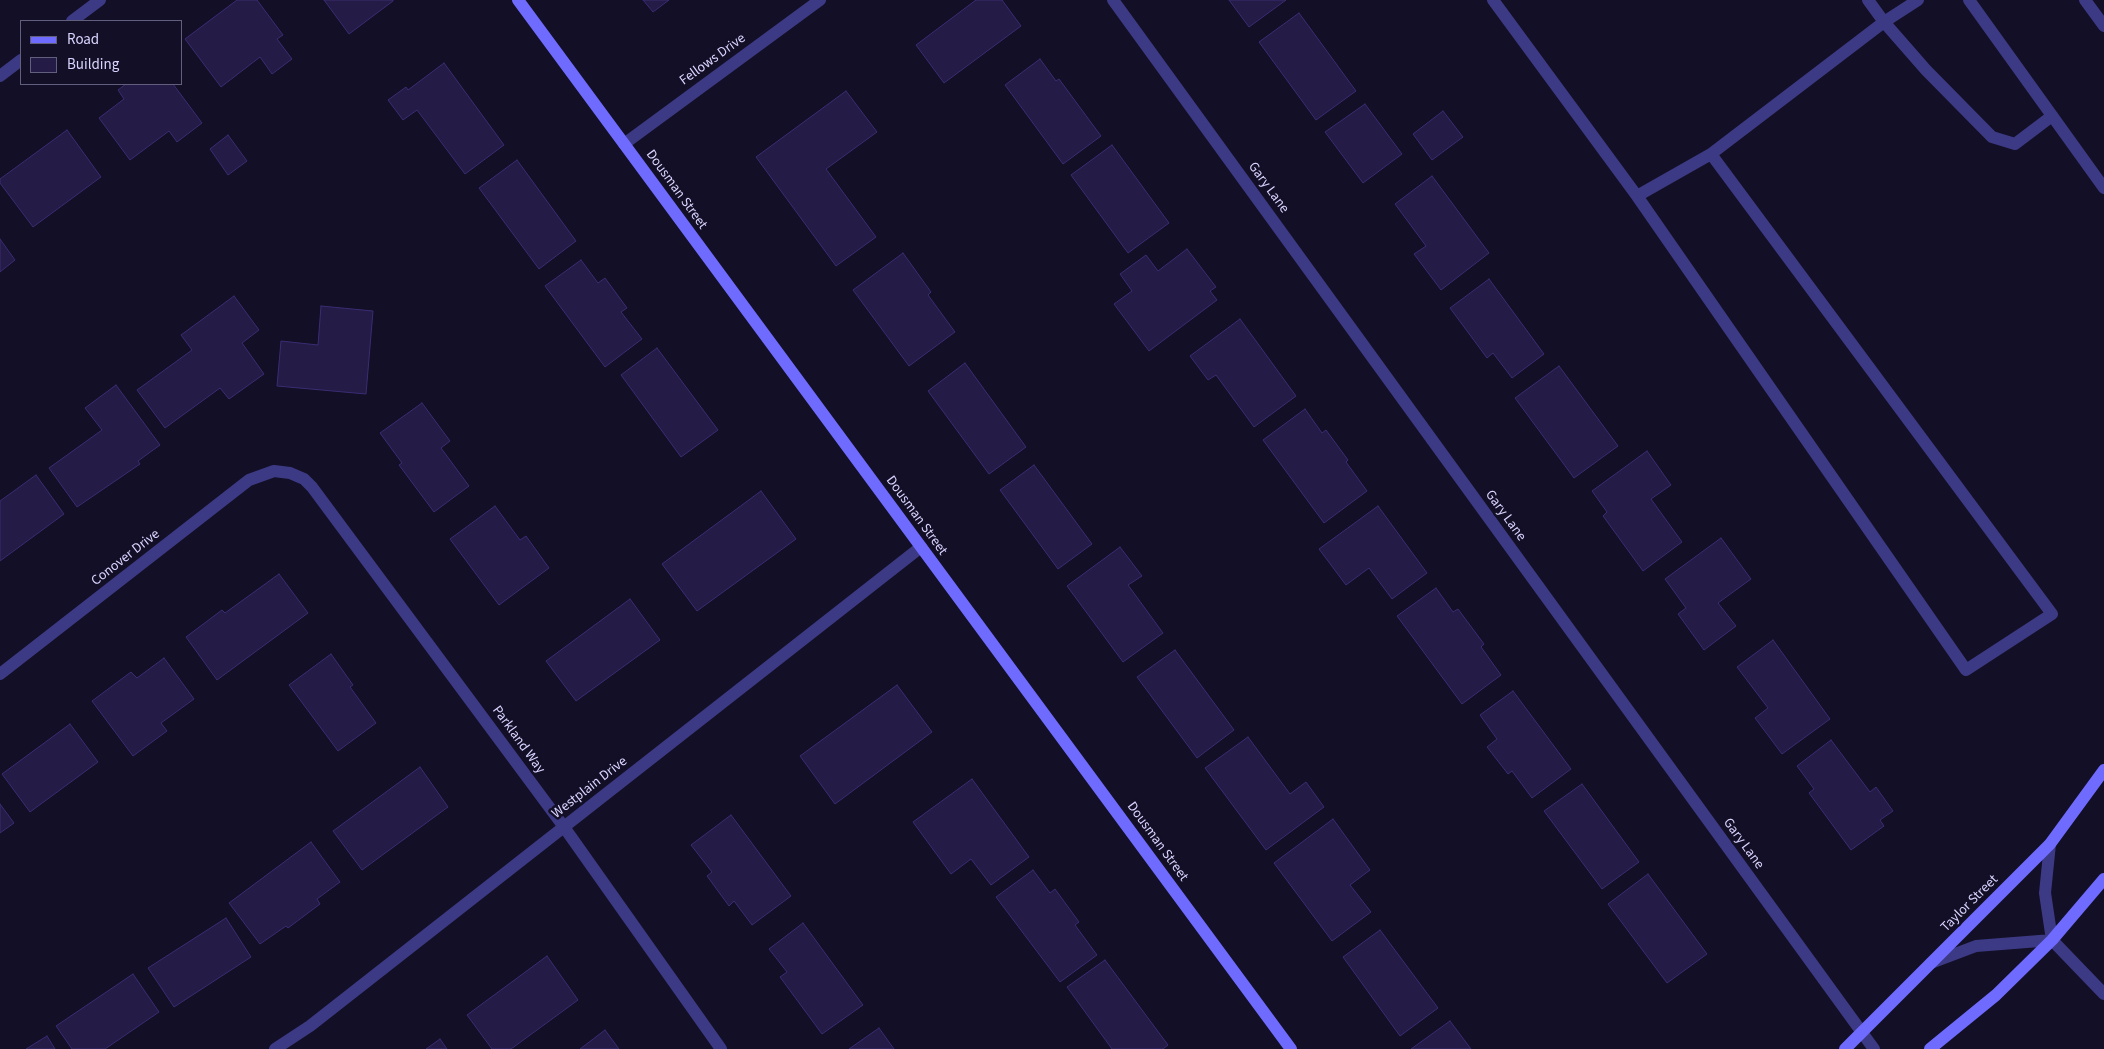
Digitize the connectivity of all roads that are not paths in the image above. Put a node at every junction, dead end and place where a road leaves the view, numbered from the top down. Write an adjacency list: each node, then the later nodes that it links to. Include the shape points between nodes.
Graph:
1 (100, 0): 10 (street)
2 (518, 0): 16 (street, Dousman Street)
3 (820, 0): 16 (street, Fellows Drive)
4 (1113, 0): 30 (street, Gary Lane)
5 (1493, 0): 19 (street)
6 (1868, 0): 11 (street)
7 (1918, 0): 11 (street)
8 (1968, 0): 15 (street)
9 (2085, 0): 12 (street)
10 (73, 20)
11 (1884, 22): 15 (street, via 1992,137 2015,144); 17 (street)
12 (2104, 26)
13 (20, 61): 14 (street)
14 (0, 76)
15 (2052, 116): 18 (street)
16 (624, 144): 21 (street, Dousman Street)
17 (1711, 154): 19 (street); 19 (street, via 2052,614 1966,670)
18 (2104, 188)
19 (1637, 196)
20 (274, 471): 22 (street, Conover Drive, via 249,480); 24 (street, Parkland Way, via 290,473 312,487)
21 (921, 547): 24 (street, Westplain Drive); 33 (street, Dousman Street)
22 (0, 674)
23 (2104, 770): 25 (street, Taylor Street)
24 (564, 827): 31 (street, Westplain Drive, via 310,1026); 32 (street, Parkland Way)
25 (2050, 844): 27 (street, via 2045,893); 28 (street, Taylor Street)
26 (2104, 879): 27 (street)
27 (2052, 940): 28 (street, via 1976,946); 29 (street); 36 (street, via 1996,995)
28 (1932, 963): 30 (street, Taylor Street)
29 (2104, 994)
30 (1861, 1032): 34 (street, Taylor Street); 35 (street, Gary Lane)
31 (275, 1049)
32 (721, 1049)
33 (1291, 1049)
34 (1845, 1049)
35 (1874, 1049)
36 (1930, 1049)

